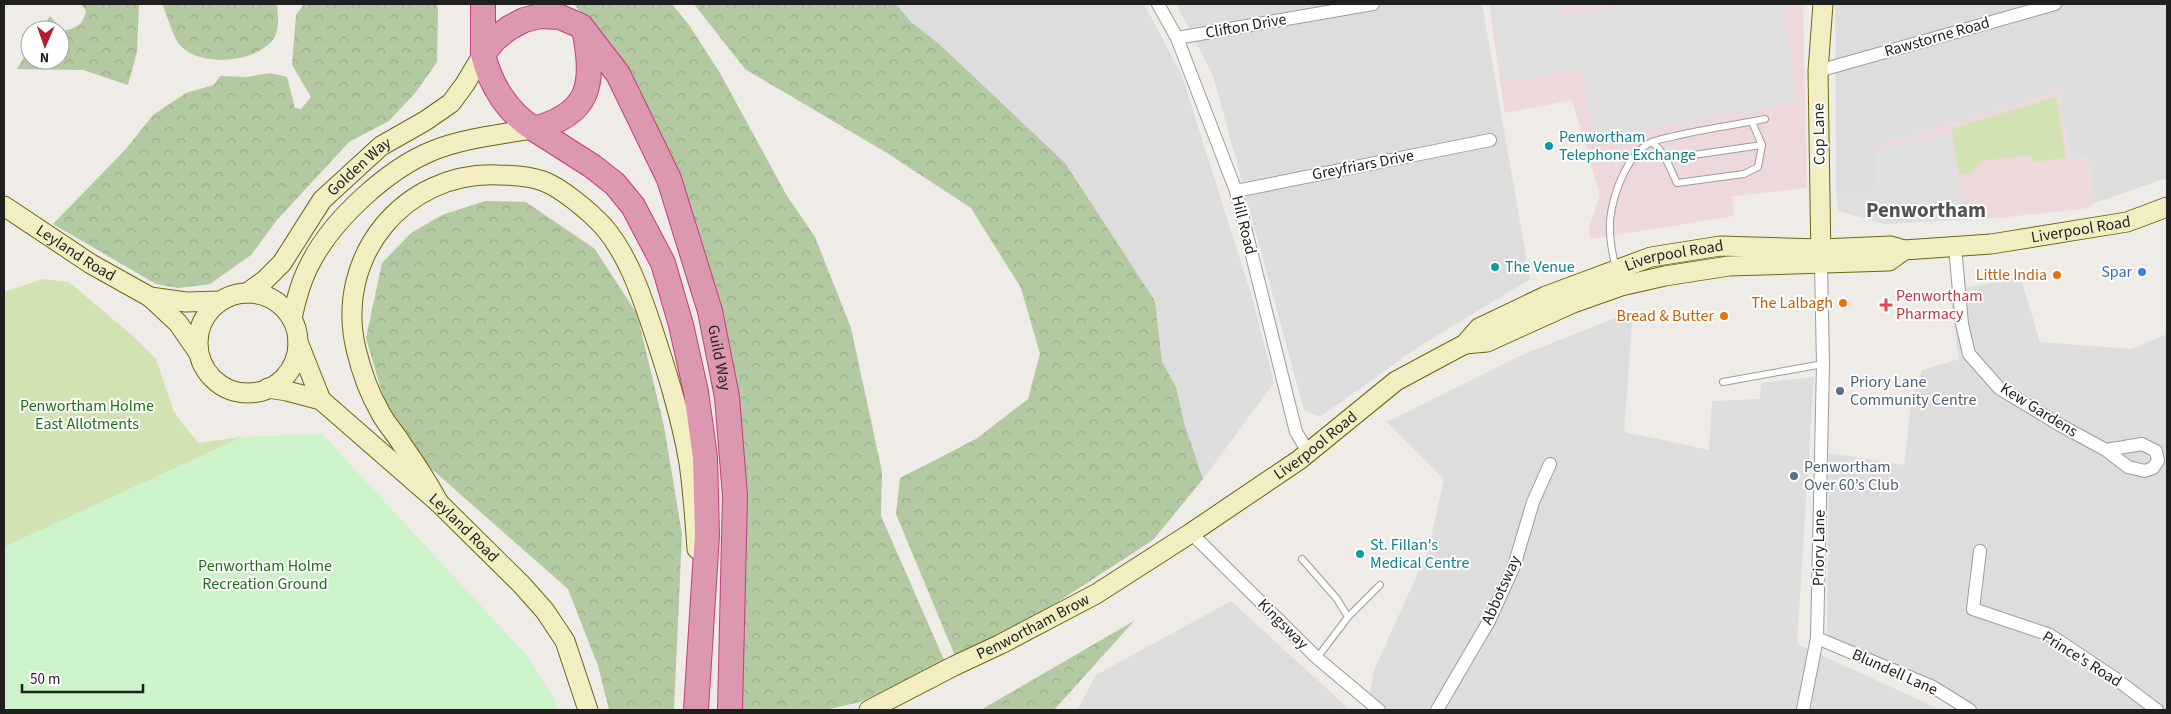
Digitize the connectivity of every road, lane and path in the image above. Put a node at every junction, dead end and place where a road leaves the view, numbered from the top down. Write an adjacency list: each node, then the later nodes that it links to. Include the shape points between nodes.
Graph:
1 (483, 4): 9 (highway)
2 (562, 4): 7 (highway)
3 (1158, 4): 8 (street, Hill Road)
4 (1373, 4): 8 (street, Clifton Drive)
5 (1822, 4): 10 (main road, Cop Lane)
6 (2055, 4): 10 (street, Rawstorne Road)
7 (583, 30): 9 (highway, via 560,17 540,16 524,20 502,34); 13 (highway, via 590,76 587,91 562,118); 50 (highway, Guild Way, via 618,74 669,179 710,311 727,397 734,496)
8 (1177, 38): 18 (street, Hill Road)
9 (483, 53): 13 (highway, via 494,88); 24 (main road, Golden Way, via 450,103 381,146 322,200 282,263)
10 (1818, 70): 22 (main road, Cop Lane)
11 (1765, 119): 12 (lane)
12 (1752, 122): 15 (lane); 16 (lane)
13 (533, 129): 27 (main road, Golden Way, via 433,151 381,182 328,235 312,260 298,293); 42 (highway, Guild Way, via 616,184 632,206 662,263 681,325 696,392 705,457 707,536)
14 (1490, 140): 18 (street, Greyfriars Drive)
15 (1652, 142): 17 (lane, via 1663,151); 23 (lane, via 1639,151 1626,169 1615,199 1610,220 1611,250)
16 (1762, 145): 17 (lane); 17 (lane, via 1758,167 1744,174 1712,180 1678,183)
17 (1666, 159)
18 (1236, 190): 35 (street, Hill Road, via 1296,432)
19 (4, 206): 25 (main road, Leyland Road, via 83,259)
20 (2167, 207): 21 (main road, Liverpool Road, via 2127,222)
21 (1955, 247): 22 (main road, Liverpool Road, via 1904,250 1889,261); 34 (street, Kew Gardens, via 1962,324 1969,354 1999,388)
22 (1821, 256): 23 (main road, Liverpool Road, via 1664,276); 30 (street, Priory Lane)
23 (1618, 278): 35 (main road, Liverpool Road, via 1573,303 1486,342 1465,344 1396,381)
24 (247, 292): 26 (main road); 27 (main road, via 274,300)
25 (150, 297): 26 (main road, Leyland Road, via 186,302); 29 (main road, Leyland Road, via 178,324)
26 (220, 301): 29 (main road, via 201,323)
27 (292, 319): 28 (main road)
28 (298, 340): 32 (main road, via 293,364 287,374); 33 (main road, Leyland Road)
29 (198, 352): 32 (main road, via 212,378 225,387 239,392)
30 (1823, 364): 31 (lane); 44 (street, Priory Lane)
31 (1723, 382)
32 (268, 388): 33 (main road, Leyland Road)
33 (321, 400): 37 (main road, Leyland Road)
34 (2106, 450)
35 (1308, 452): 38 (main road, Liverpool Road)
36 (1550, 464): 53 (street, Abbotsway, via 1533,502 1514,566 1489,621)
37 (439, 503): 42 (main road, via 426,478 380,413 365,379 355,348 352,316 352,298 359,267 379,232 406,204 442,182 486,174 544,181 574,200 604,228 623,256 643,300 669,377 688,463); 46 (main road, Leyland Road, via 544,611 565,642)
38 (1191, 533): 45 (street, Kingsway); 51 (main road, Penwortham Brow, via 1096,594)
39 (1980, 551): 56 (street, Prince's Road, via 1973,609 2050,635)
40 (1302, 560): 43 (lane, via 1337,599)
41 (1380, 585): 43 (lane)
42 (702, 595): 49 (highway, Guild Way)
43 (1348, 617): 45 (lane)
44 (1817, 638): 54 (street, Priory Lane); 55 (street, Blundell Lane, via 1933,687)
45 (1317, 658): 52 (street, Kingsway)
46 (578, 678): 47 (main road, Leyland Road); 48 (main road, Leyland Road)
47 (577, 710)
48 (588, 710)
49 (696, 710)
50 (730, 710)
51 (869, 710)
52 (1379, 710)
53 (1437, 710)
54 (1803, 710)
55 (1970, 710)
56 (2157, 710)

